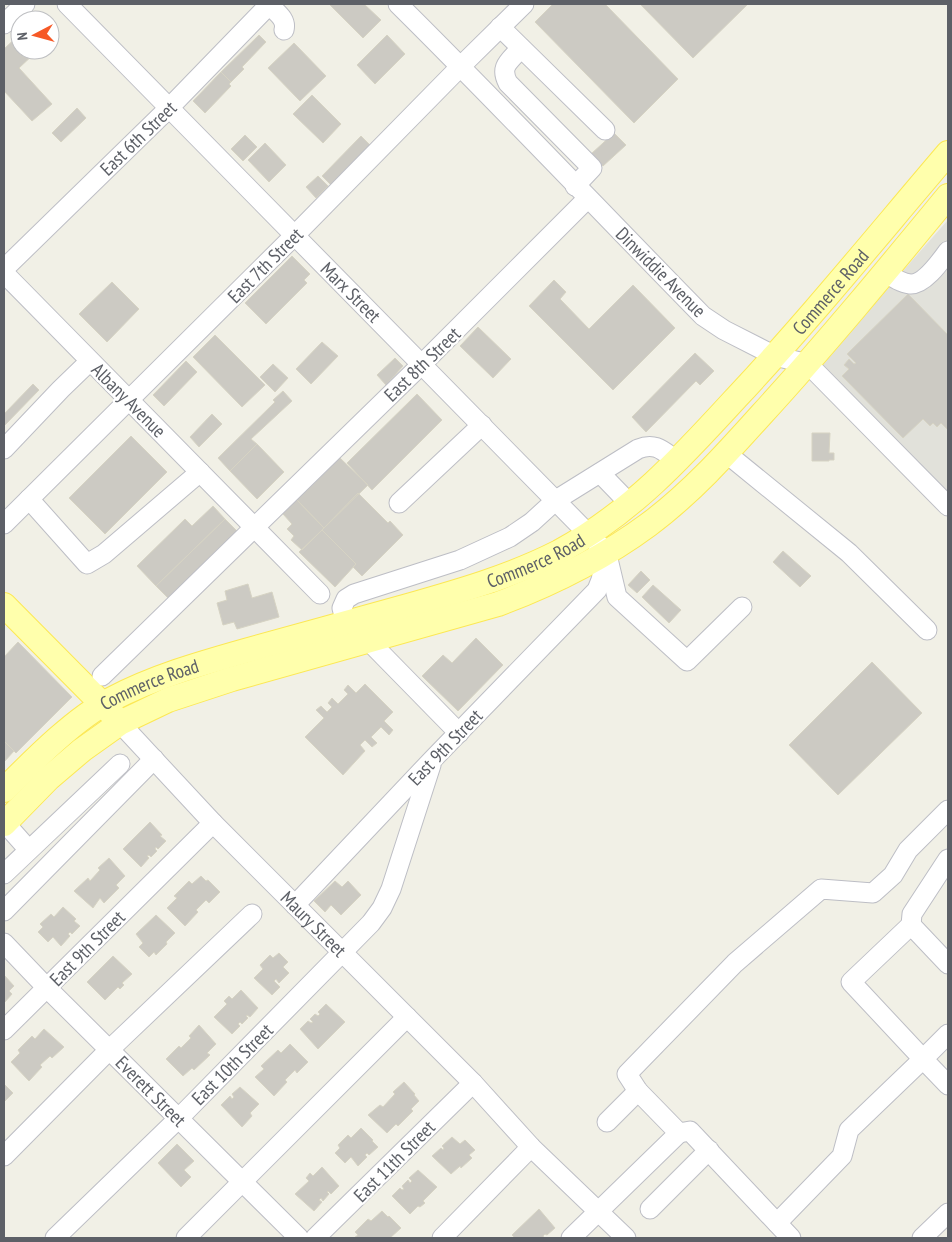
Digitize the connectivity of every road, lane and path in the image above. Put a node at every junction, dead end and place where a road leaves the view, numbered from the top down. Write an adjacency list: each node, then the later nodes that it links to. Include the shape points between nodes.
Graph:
1 (25, 4): 6 (street)
2 (67, 4): 11 (street, Marx Street)
3 (398, 4): 10 (street, Dinwiddie Avenue)
4 (524, 4): 7 (street, East 7th Street)
5 (270, 5): 8 (street, via 284,20); 11 (street, East 6th Street)
6 (4, 24)
7 (500, 28): 9 (street); 10 (street, East 7th Street)
8 (284, 30)
9 (521, 48): 12 (street); 14 (street, East 8th Street, via 504,68 503,75 592,168)
10 (461, 66): 14 (street, Dinwiddie Avenue); 16 (street, East 7th Street)
11 (169, 108): 16 (street, Marx Street); 18 (street, East 6th Street)
12 (605, 130)
13 (948, 153): 21 (main road, Commerce Road)
14 (581, 192): 21 (street, Dinwiddie Avenue, via 703,316); 23 (street, East 8th Street)
15 (946, 202): 19 (main road, Commerce Road)
16 (295, 236): 23 (street, Marx Street); 25 (street, East 7th Street)
17 (948, 251): 19 (street, via 936,268 912,284)
18 (4, 269)
19 (884, 272): 24 (main road, Commerce Road)
20 (4, 273): 22 (street, Albany Avenue)
21 (775, 356): 24 (street, Dinwiddie Avenue); 29 (main road, Commerce Road)
22 (90, 361): 25 (street, Albany Avenue); 27 (street)
23 (422, 364): 26 (street, Marx Street); 38 (street, East 8th Street)
24 (808, 364): 28 (main road, Commerce Road); 36 (street)
25 (129, 400): 30 (street, Albany Avenue); 32 (street, East 7th Street)
26 (482, 425): 33 (street, Marx Street); 34 (street)
27 (4, 449)
28 (726, 453): 40 (main road, Commerce Road, via 669,508); 47 (street, via 849,552)
29 (678, 461): 31 (street, via 662,449 646,446); 35 (main road, Commerce Road)
30 (200, 472): 32 (street, via 104,554 86,564); 38 (street, Albany Avenue)
31 (600, 473): 33 (street); 35 (street)
32 (29, 499): 37 (street, East 7th Street)
33 (556, 500): 39 (street, Marx Street); 41 (street, via 510,537 460,560)
34 (399, 503)
35 (631, 505): 39 (main road, Commerce Road)
36 (948, 506)
37 (4, 524)
38 (254, 526): 42 (street, Albany Avenue); 51 (street)
39 (590, 534): 40 (street, Marx Street); 43 (main road, Commerce Road, via 512,573)
40 (607, 553): 45 (street, via 617,597 687,661); 49 (main road, Commerce Road, via 518,596); 54 (street, East 9th Street, via 597,590)
41 (417, 573): 43 (street); 46 (street, via 346,599 342,608)
42 (320, 594)
43 (427, 600): 46 (main road, Commerce Road)
44 (4, 605): 52 (main road, Maury Street)
45 (742, 607)
46 (349, 622): 48 (main road, Commerce Road); 49 (street)
47 (927, 630)
48 (294, 637): 50 (street); 52 (main road, Commerce Road, via 179,670)
49 (369, 641): 50 (main road, Commerce Road); 54 (street)
50 (300, 660): 53 (main road, Commerce Road, via 192,691)
51 (102, 676)
52 (103, 704): 53 (main road, Maury Street); 58 (main road, Commerce Road, via 46,750)
53 (120, 723): 56 (street, Maury Street); 60 (main road, Commerce Road, via 68,761)
54 (459, 733): 55 (street, East 9th Street)
55 (433, 759): 65 (street, East 9th Street); 70 (street, East 10th Street, via 391,889 370,924)
56 (154, 760): 61 (street, Maury Street); 66 (street)
57 (120, 764): 62 (street)
58 (4, 790)
59 (948, 810): 80 (street, via 908,850 893,875 873,893 821,889 736,963 628,1074)
60 (4, 823): 62 (street)
61 (213, 823): 65 (street, Maury Street); 72 (street, East 9th Street)
62 (28, 850): 64 (street)
63 (948, 859): 68 (street, via 912,914)
64 (4, 874)
65 (295, 905): 70 (street, Maury Street)
66 (4, 911)
67 (252, 914): 76 (street)
68 (911, 925): 71 (street); 77 (street, via 851,982)
69 (4, 942): 72 (street, Everett Street)
70 (343, 952): 73 (street, Maury Street); 81 (street, East 10th Street)
71 (948, 964)
72 (46, 988): 74 (street, East 9th Street); 76 (street, Everett Street)
73 (407, 1017): 78 (street, Maury Street); 87 (street)
74 (4, 1030)
75 (948, 1034): 77 (street)
76 (109, 1050): 81 (street, Everett Street); 86 (street)
77 (923, 1058): 79 (street); 91 (street, via 849,1130 842,1156)
78 (473, 1083): 84 (street, Maury Street); 95 (street, East 11th Street)
79 (948, 1085)
80 (638, 1091): 82 (street); 83 (street)
81 (179, 1118): 87 (street, Everett Street); 92 (street, East 10th Street)
82 (607, 1122)
83 (679, 1133): 85 (street, via 690,1131); 89 (street)
84 (531, 1147): 89 (street, Maury Street); 96 (street)
85 (709, 1150): 88 (street); 91 (street)
86 (4, 1156)
87 (242, 1182): 93 (street); 94 (street, Everett Street)
88 (650, 1209)
89 (599, 1211): 97 (street); 98 (street, Maury Street)
90 (948, 1213): 100 (street)
91 (777, 1223): 99 (street)
92 (55, 1238)
93 (186, 1238)
94 (299, 1238)
95 (315, 1238)
96 (442, 1238)
97 (571, 1238)
98 (626, 1238)
99 (791, 1238)
100 (922, 1238)

